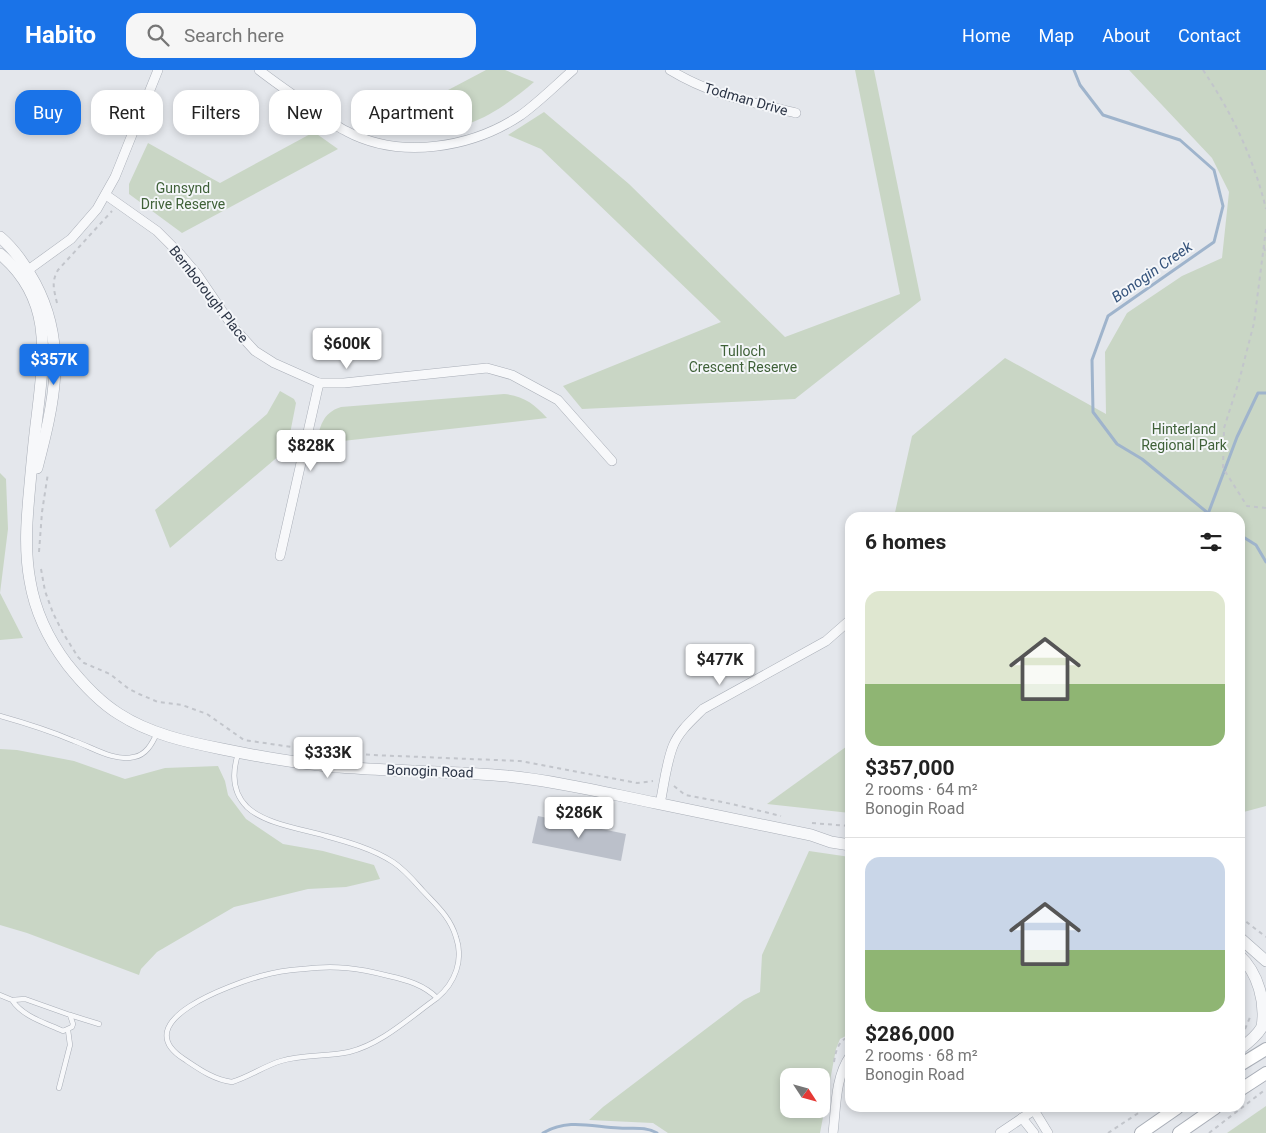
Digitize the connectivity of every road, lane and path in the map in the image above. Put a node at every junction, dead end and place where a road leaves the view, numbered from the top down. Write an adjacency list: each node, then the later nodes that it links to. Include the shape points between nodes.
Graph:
1 (158, 70): 7 (street)
2 (259, 70): 3 (street, via 347,132 383,144 418,148 478,136 506,124)
3 (572, 70)
4 (670, 70): 6 (street, Todman Drive, via 716,93)
5 (1203, 70): 8 (path, via 1242,136)
6 (796, 113)
7 (106, 195): 15 (street, via 71,239); 17 (street, Bernborough Place, via 157,231 180,254 233,327 255,351)
8 (1266, 209)
9 (112, 211): 16 (path, via 54,276)
10 (1266, 229): 12 (path)
11 (0, 237): 15 (street, Bonogin Road, via 15,252)
12 (1263, 245): 14 (path); 20 (path, via 1254,323 1224,428 1223,468 1247,506)
13 (0, 254): 15 (street, Bonogin Road)
14 (1266, 254)
15 (24, 273): 26 (street, Bonogin Road, via 46,306 56,352 53,394 29,497 27,558 30,584 55,648 80,680 98,699)
16 (58, 305)
17 (319, 383): 18 (street, Bernborough Place, via 487,368 512,375 558,400); 22 (street)
18 (612, 461)
19 (49, 469): 21 (path)
20 (1266, 508)
21 (39, 554)
22 (280, 556)
23 (40, 562): 28 (path, via 53,614 84,663 158,702 182,705 207,714 244,740 372,756 520,761 637,783)
24 (845, 624): 30 (street, via 826,641 704,709 688,724 674,744)
25 (0, 716): 26 (lane, via 106,754 126,758 146,751)
26 (157, 733): 27 (street, Bonogin Road)
27 (238, 752): 30 (street, Bonogin Road, via 298,763 548,780); 47 (lane, via 234,782 248,807 279,824 382,855 406,873 446,914 453,925 459,955 452,981)
28 (655, 782)
29 (672, 785): 31 (path, via 685,794)
30 (660, 804): 34 (street, Bonogin Road)
31 (783, 816)
32 (810, 823): 33 (path)
33 (845, 826)
34 (811, 835): 35 (street, Bonogin Road); 36 (street, Bonogin Road)
35 (845, 837)
36 (845, 844)
37 (1245, 921): 39 (path)
38 (1245, 935): 41 (street)
39 (1266, 937)
40 (1245, 942): 43 (street)
41 (1266, 951)
42 (1245, 954): 45 (street)
43 (1266, 961)
44 (1245, 962): 54 (street, via 1257,976 1264,993 1266,1015 1262,1027)
45 (1266, 975)
46 (0, 995): 48 (lane)
47 (437, 998): 47 (lane, via 362,1048 280,1061 232,1082 208,1074 174,1052 166,1039 170,1024 199,1001 235,984 286,971 348,967 399,978 424,988)
48 (12, 1000): 50 (lane, via 25,999); 53 (lane, via 35,1019 63,1031)
49 (1251, 1012): 52 (path)
50 (70, 1015): 51 (lane); 53 (lane, via 73,1024)
51 (99, 1024)
52 (1245, 1029)
53 (68, 1030): 60 (lane, via 70,1045)
54 (1245, 1045)
55 (1266, 1049): 56 (main road)
56 (1245, 1062)
57 (845, 1065): 70 (street)
58 (1266, 1073): 59 (main road)
59 (1245, 1087)
60 (59, 1088)
61 (1266, 1090): 62 (path)
62 (1245, 1106)
63 (1031, 1112): 69 (street)
64 (1037, 1112): 73 (street)
65 (1140, 1112): 74 (path)
66 (1169, 1112): 75 (main road)
67 (1209, 1112): 76 (main road)
68 (1237, 1112): 77 (path)
69 (1022, 1118): 71 (street); 72 (street)
70 (833, 1133)
71 (1000, 1133)
72 (1034, 1133)
73 (1048, 1133)
74 (1108, 1133)
75 (1141, 1133)
76 (1179, 1133)
77 (1209, 1133)

